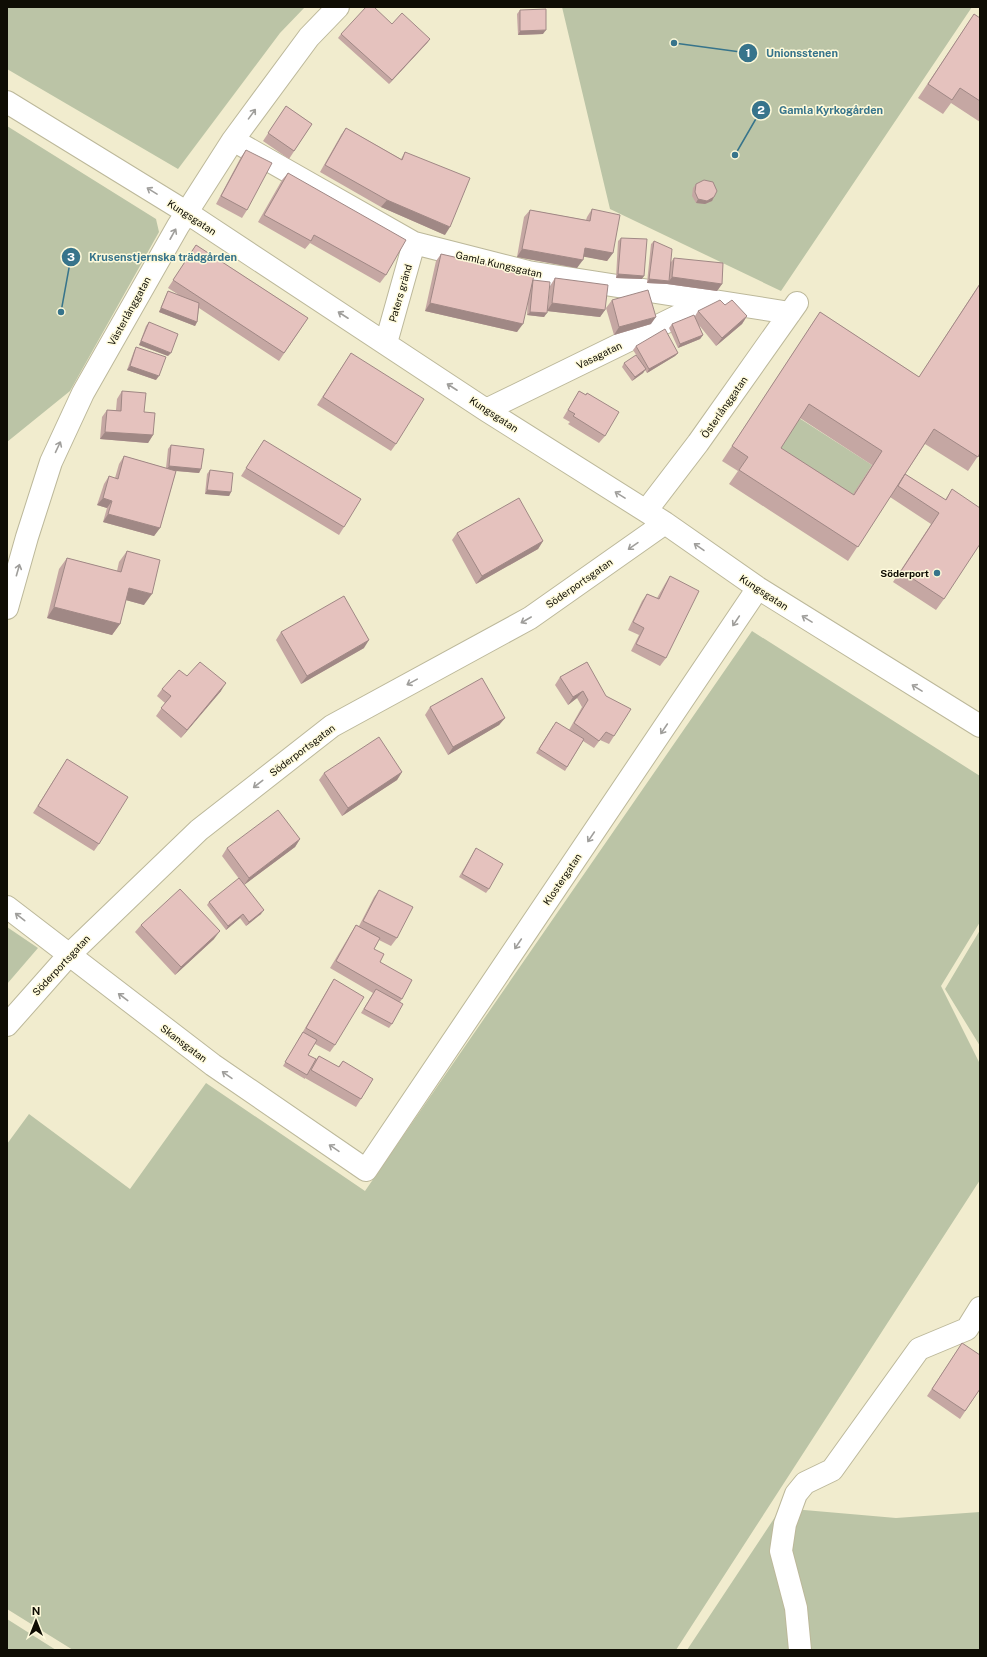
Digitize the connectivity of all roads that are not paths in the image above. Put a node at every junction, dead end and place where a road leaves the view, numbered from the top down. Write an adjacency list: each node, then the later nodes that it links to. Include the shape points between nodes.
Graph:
1 (338, 7): 3 (street, Västerlånggatan, one-way to 1, via 309,37)
2 (7, 102): 4 (street, Kungsgatan, one-way to 2)
3 (234, 140): 4 (street, Västerlånggatan); 5 (street, Gamla Kungsgatan)
4 (186, 212): 8 (street, Kungsgatan, one-way to 4); 13 (street, Västerlånggatan, one-way to 4, via 51,462 83,393)
5 (414, 244): 6 (street, Gamla Kungsgatan, via 528,272); 8 (street, Paters gränd)
6 (711, 300): 7 (street, Gamla Kungsgatan); 9 (street, Vasagatan)
7 (794, 307): 10 (street, Österlånggatan, via 698,443)
8 (386, 343): 9 (street, Kungsgatan, one-way to 8)
9 (486, 410): 10 (street, Kungsgatan, one-way to 9)
10 (646, 511): 11 (street, Kungsgatan)
11 (665, 523): 12 (street, Kungsgatan, one-way to 11); 16 (street, Söderportsgatan, one-way to 16, via 530,618 332,726 199,830)
12 (758, 588): 14 (street, Kungsgatan, one-way to 12); 18 (street, Klostergatan, one-way to 18)
13 (7, 608)
14 (980, 726)
15 (7, 907): 16 (street, Skansgatan, one-way to 15)
16 (69, 955): 17 (street, Söderportsgatan); 18 (street, Skansgatan, one-way to 16, via 213,1065)
17 (7, 1025)
18 (366, 1170)
19 (980, 1308): 20 (street, via 966,1329 919,1349 832,1470 805,1483 796,1494 785,1524 781,1551 796,1608)
20 (800, 1650)

